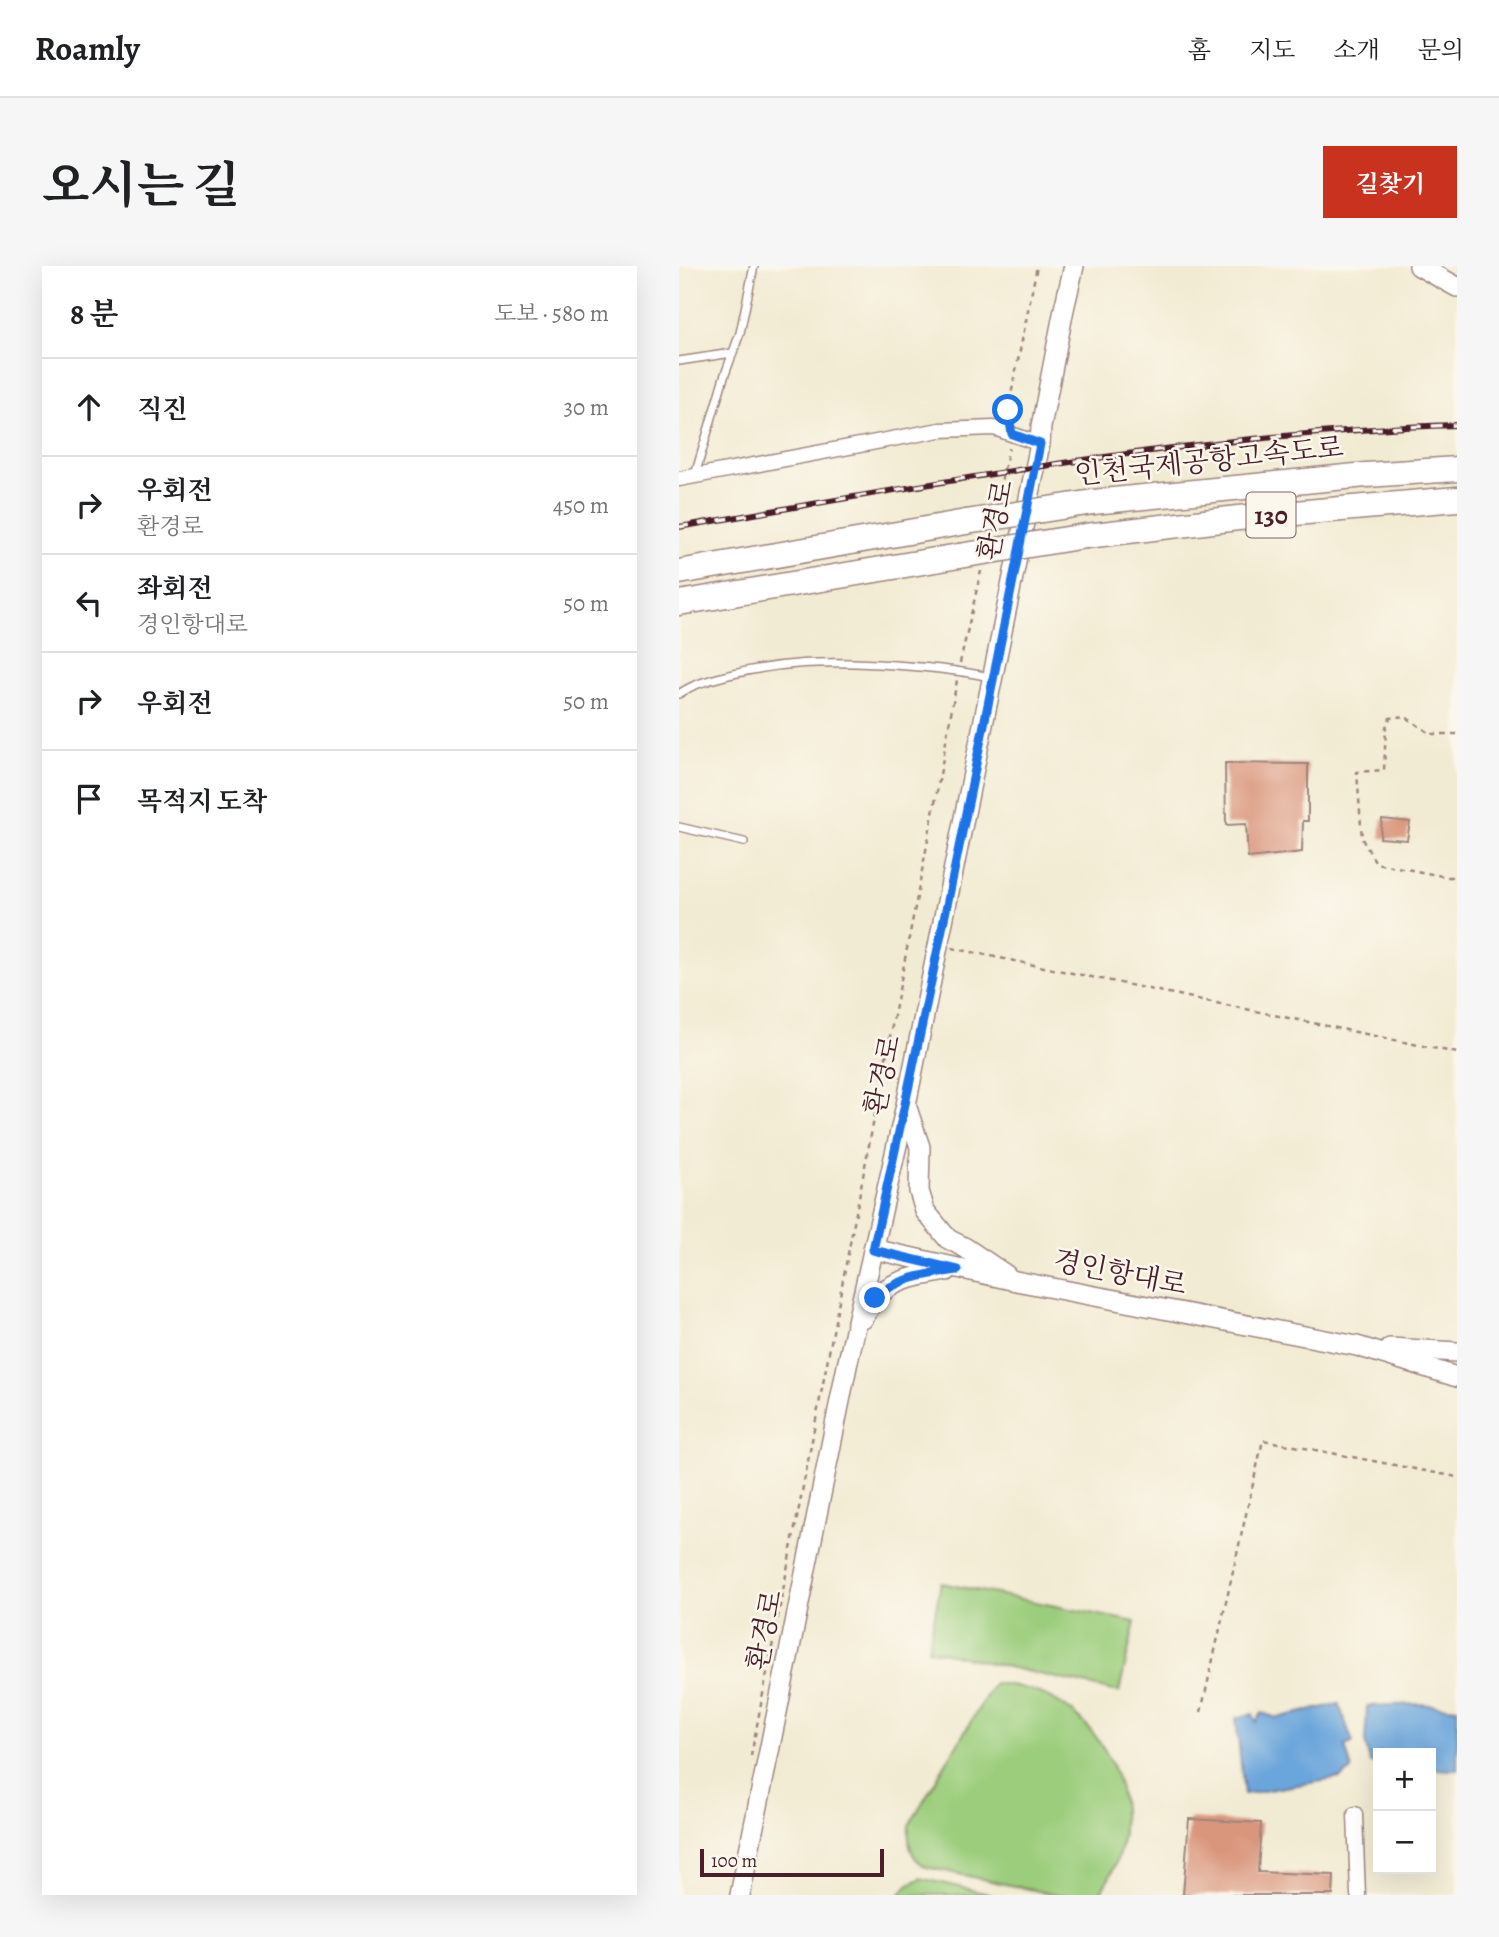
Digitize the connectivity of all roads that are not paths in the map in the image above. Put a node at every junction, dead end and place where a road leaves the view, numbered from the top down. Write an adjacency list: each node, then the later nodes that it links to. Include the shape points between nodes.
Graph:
1 (754, 266): 7 (lane)
2 (1074, 266): 9 (street, 환경로)
3 (1419, 266): 6 (street)
4 (1446, 266): 5 (street)
5 (1457, 271)
6 (1457, 287)
7 (732, 353): 8 (lane); 11 (lane)
8 (679, 361)
9 (1040, 444): 11 (street, via 994,428 940,430); 16 (street, 환경로)
10 (1457, 469): 14 (highway, 인천국제공항고속도로 / 130, bridge, via 1093,502)
11 (695, 476): 12 (street)
12 (679, 479)
13 (1457, 499): 15 (highway, 130, bridge, via 1086,537 971,562)
14 (679, 572)
15 (679, 603)
16 (994, 677): 17 (lane, via 842,662 790,663 700,682); 20 (street, 환경로)
17 (679, 694)
18 (679, 827): 19 (lane)
19 (744, 842)
20 (905, 1105): 21 (street, 환경로); 23 (street, via 920,1147 919,1191 925,1211 948,1239)
21 (873, 1250): 22 (street, 경인항대로); 26 (street, 환경로)
22 (958, 1270): 23 (street, 경인항대로); 26 (street, via 919,1275 885,1289 862,1321)
23 (1016, 1281): 24 (street, 경인항대로)
24 (1357, 1346): 25 (street, 경인항대로); 27 (street, 경인항대로)
25 (1457, 1352)
26 (847, 1367): 29 (street, 환경로)
27 (1457, 1377)
28 (1355, 1814): 30 (street)
29 (740, 1895)
30 (1359, 1895)

